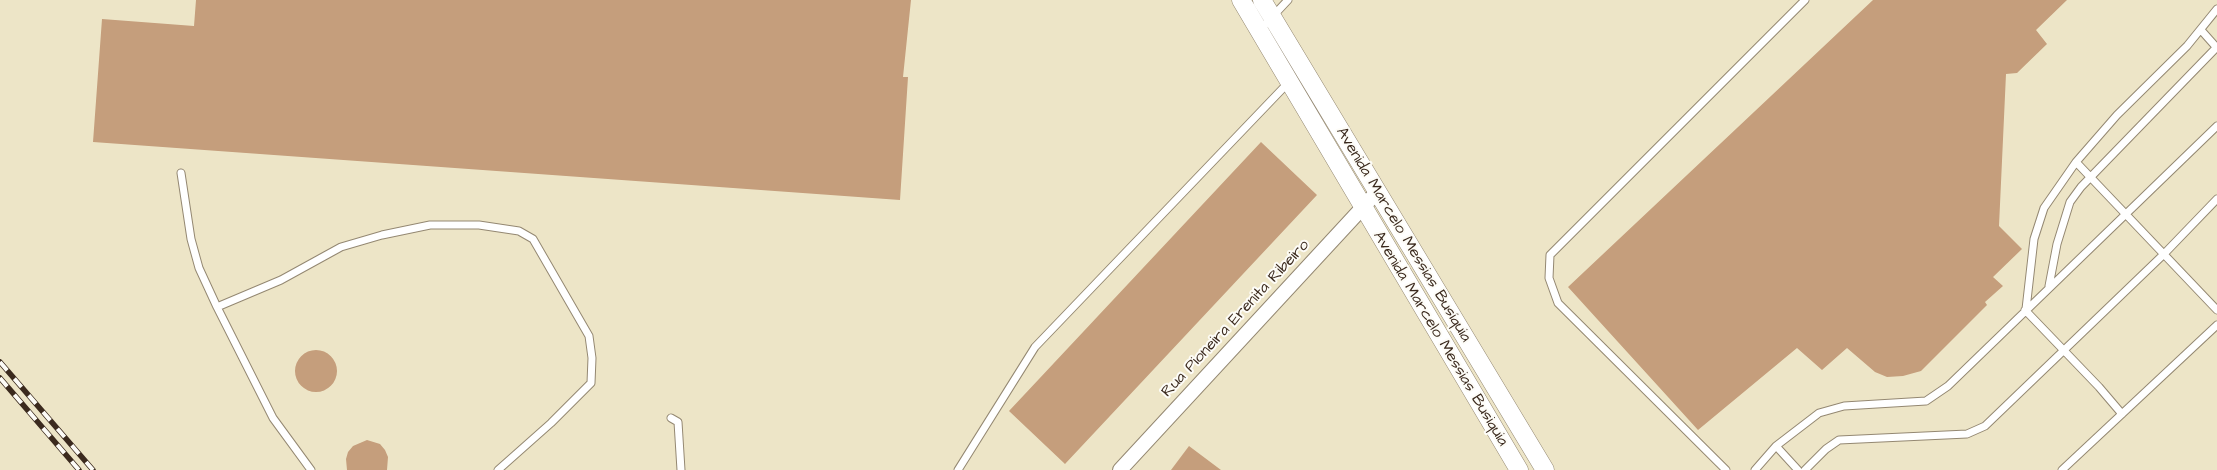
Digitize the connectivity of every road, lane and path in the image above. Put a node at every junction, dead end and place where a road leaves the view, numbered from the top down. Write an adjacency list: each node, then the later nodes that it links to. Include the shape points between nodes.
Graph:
1 (1241, 0): 8 (street, Avenida Marcelo Messias Busíquia)
2 (1262, 0): 6 (street, Avenida Marcelo Messias Busíquia)
3 (1288, 0): 6 (lane)
4 (1805, 0): 36 (lane, via 1550,254 1549,278 1558,303)
5 (2217, 9): 7 (lane)
6 (1273, 18): 8 (lane); 15 (street, Avenida Marcelo Messias Busíquia)
7 (2201, 30): 9 (lane); 12 (lane)
8 (1259, 32): 10 (street, Avenida Marcelo Messias Busíquia)
9 (2217, 47): 14 (lane)
10 (1288, 83): 17 (street, Avenida Marcelo Messias Busíquia); 32 (lane, via 1035,347)
11 (2217, 126): 18 (lane)
12 (2076, 162): 14 (lane); 22 (lane, via 2044,208 2034,239)
13 (181, 173): 21 (lane, via 191,239 199,268)
14 (2090, 177): 18 (lane); 20 (lane, via 2070,202 2056,244)
15 (1377, 192): 17 (street, Rua Pioneira Erenita Ribeiro); 35 (street, Avenida Marcelo Messias Busíquia)
16 (2217, 200): 19 (lane)
17 (1362, 208): 33 (street, Rua Pioneira Erenita Ribeiro); 34 (street, Avenida Marcelo Messias Busiquia)
18 (2126, 215): 19 (lane); 20 (lane)
19 (2163, 255): 23 (lane); 25 (lane)
20 (2049, 287): 22 (lane)
21 (217, 307): 29 (lane, via 273,418); 30 (lane, via 281,280 341,248 382,235 430,225 479,226 519,231 533,239 589,336 591,383)
22 (2026, 310): 25 (lane); 28 (lane, via 1948,386 1926,401 1844,406 1820,413)
23 (2217, 310)
24 (2217, 325): 26 (lane)
25 (2063, 350): 26 (lane); 39 (lane, via 1985,426 1967,434 1839,440)
26 (2122, 414): 40 (lane)
27 (671, 418): 31 (lane, via 678,422)
28 (1776, 446): 37 (lane); 38 (lane)
29 (311, 470)
30 (498, 470)
31 (681, 470)
32 (958, 470)
33 (1120, 470)
34 (1519, 470)
35 (1545, 470)
36 (1726, 470)
37 (1755, 470)
38 (1798, 470)
39 (1805, 470)
40 (2062, 470)

